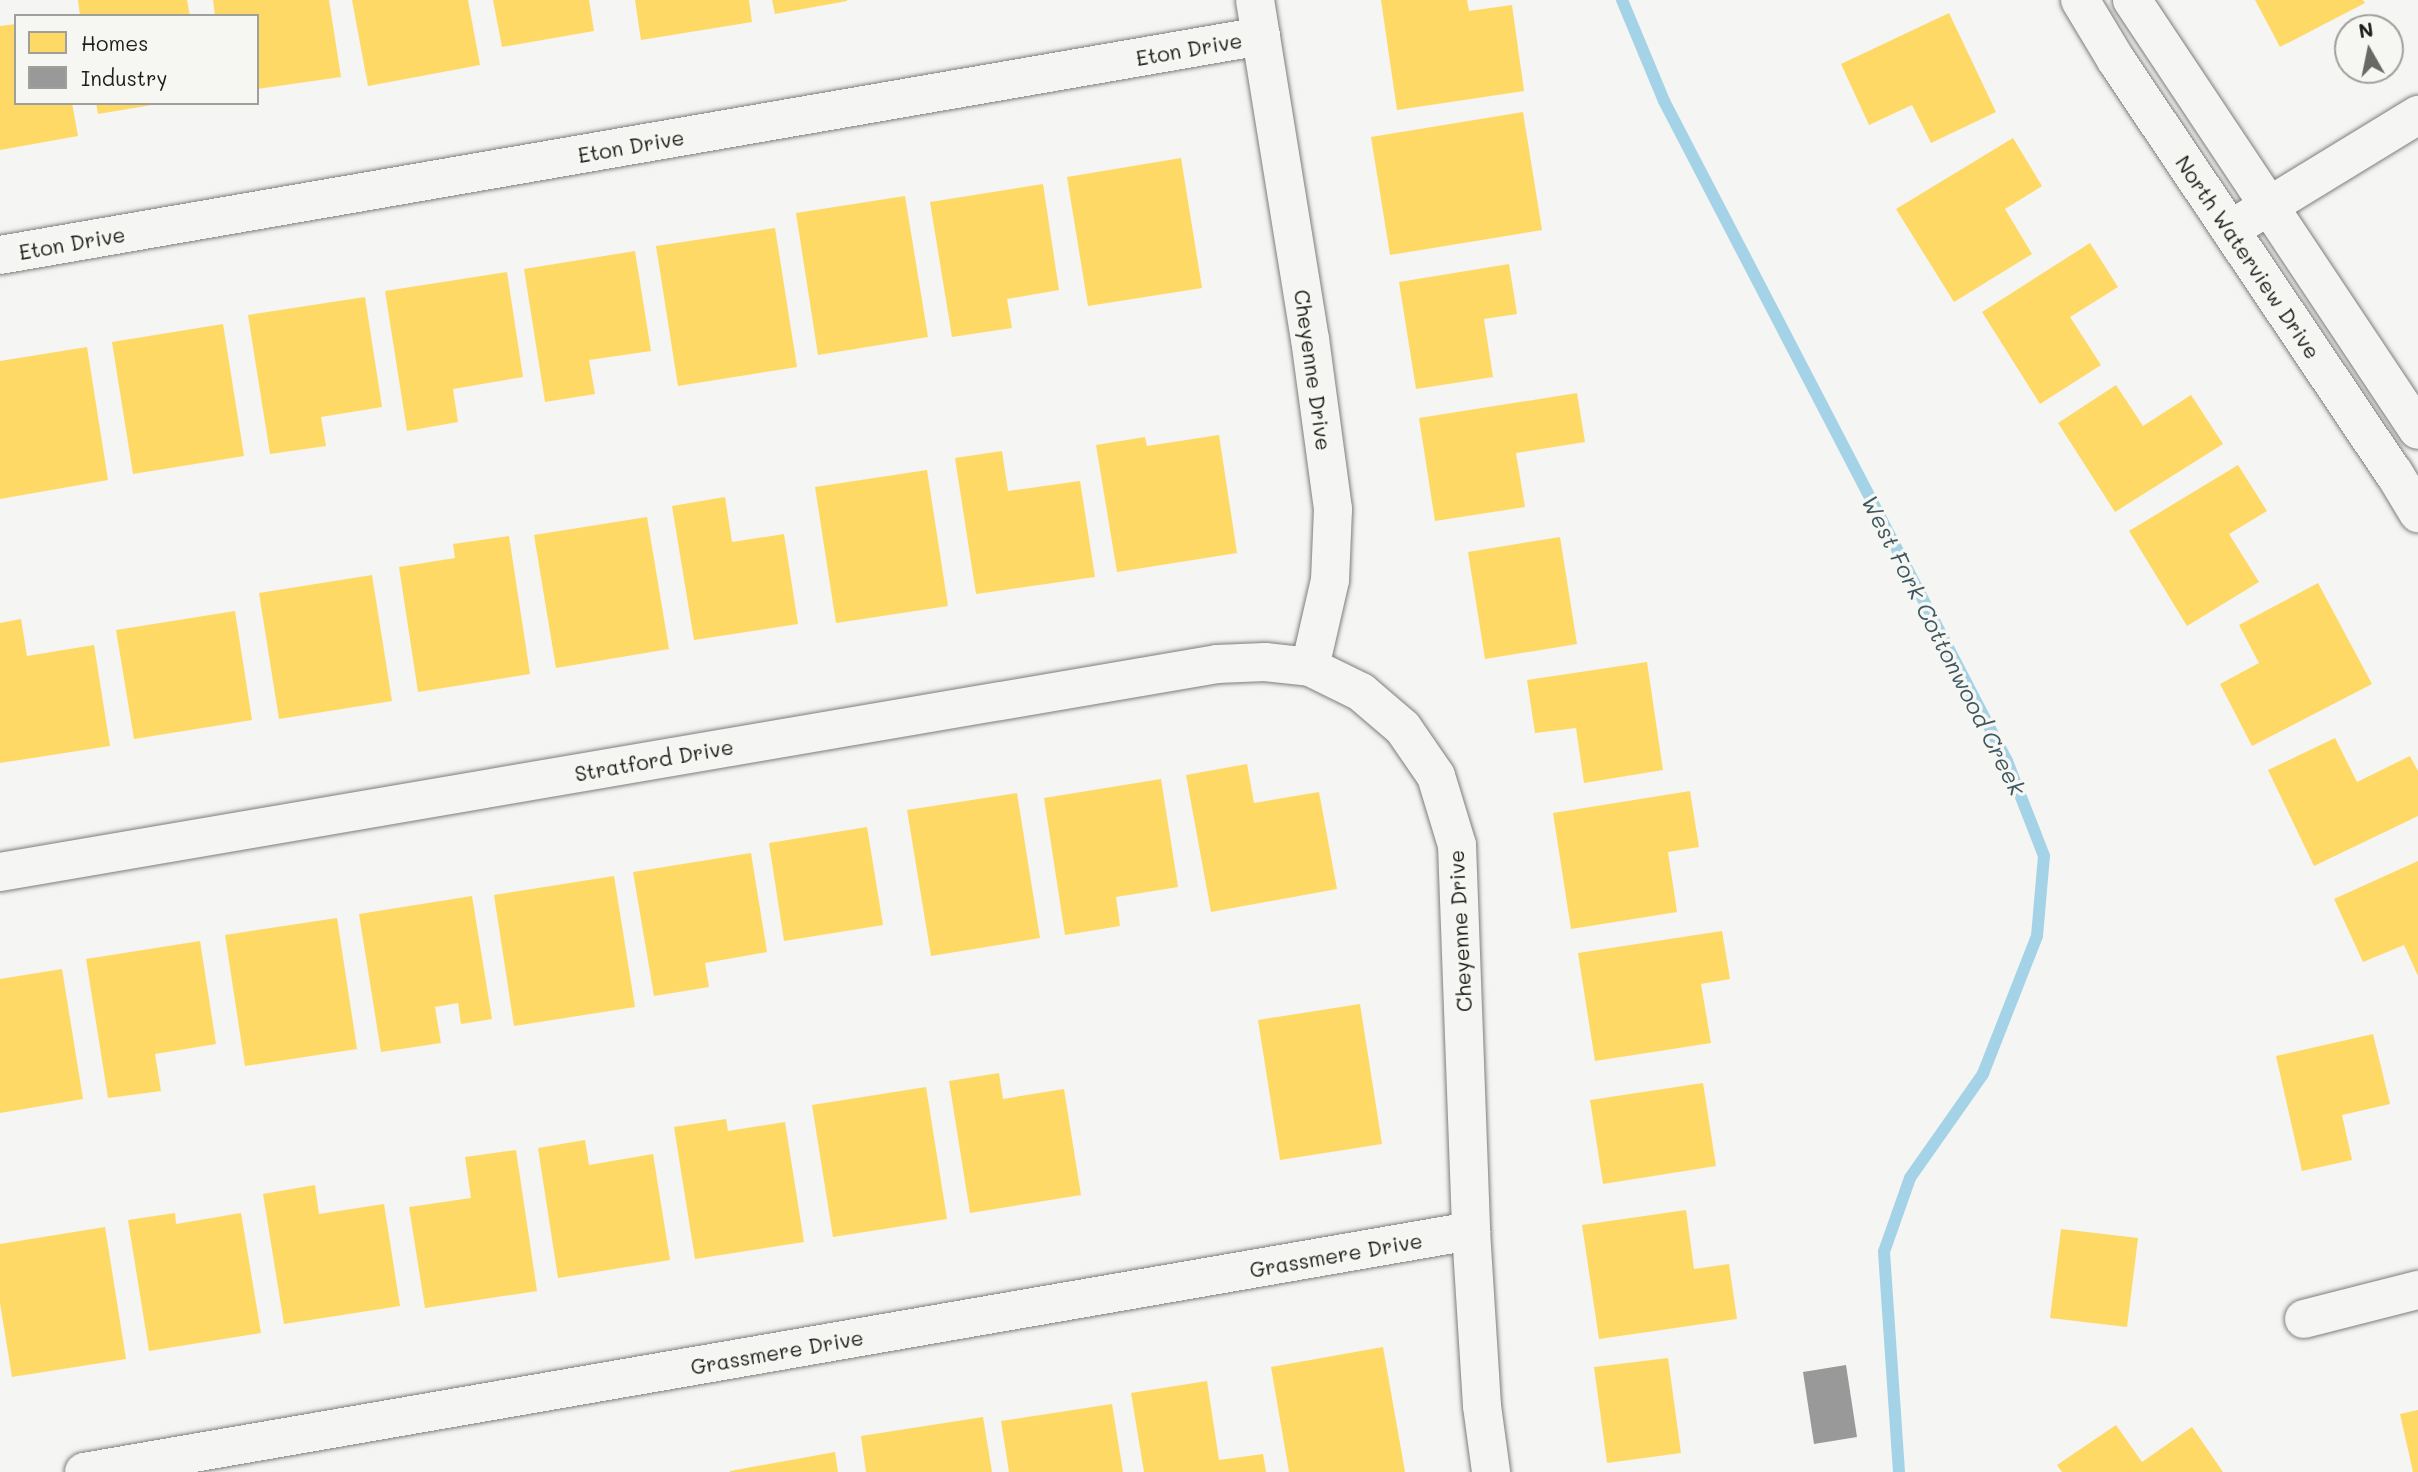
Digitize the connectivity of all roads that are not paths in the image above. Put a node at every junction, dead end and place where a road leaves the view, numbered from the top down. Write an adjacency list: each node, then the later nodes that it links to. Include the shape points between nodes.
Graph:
1 (2080, 0): 6 (street, North Waterview Drive)
2 (2132, 0): 5 (street)
3 (1258, 18): 7 (street, Eton Drive); 10 (street, Cheyenne Drive, via 1333,509 1330,580)
4 (2418, 116): 5 (street)
5 (2268, 206): 6 (street); 8 (street)
6 (2230, 230): 9 (street, North Waterview Drive)
7 (0, 256)
8 (2418, 429)
9 (2418, 513)
10 (1310, 667): 11 (street, Stratford Drive, via 1265,662 1217,664); 12 (street, Cheyenne Drive, via 1361,692 1403,728 1436,776 1457,845)
11 (0, 872)
12 (1471, 1231): 15 (street, Grassmere Drive); 16 (street, Cheyenne Drive, via 1482,1406)
13 (2418, 1290): 14 (street)
14 (2304, 1319)
15 (83, 1472)
16 (1491, 1472)

